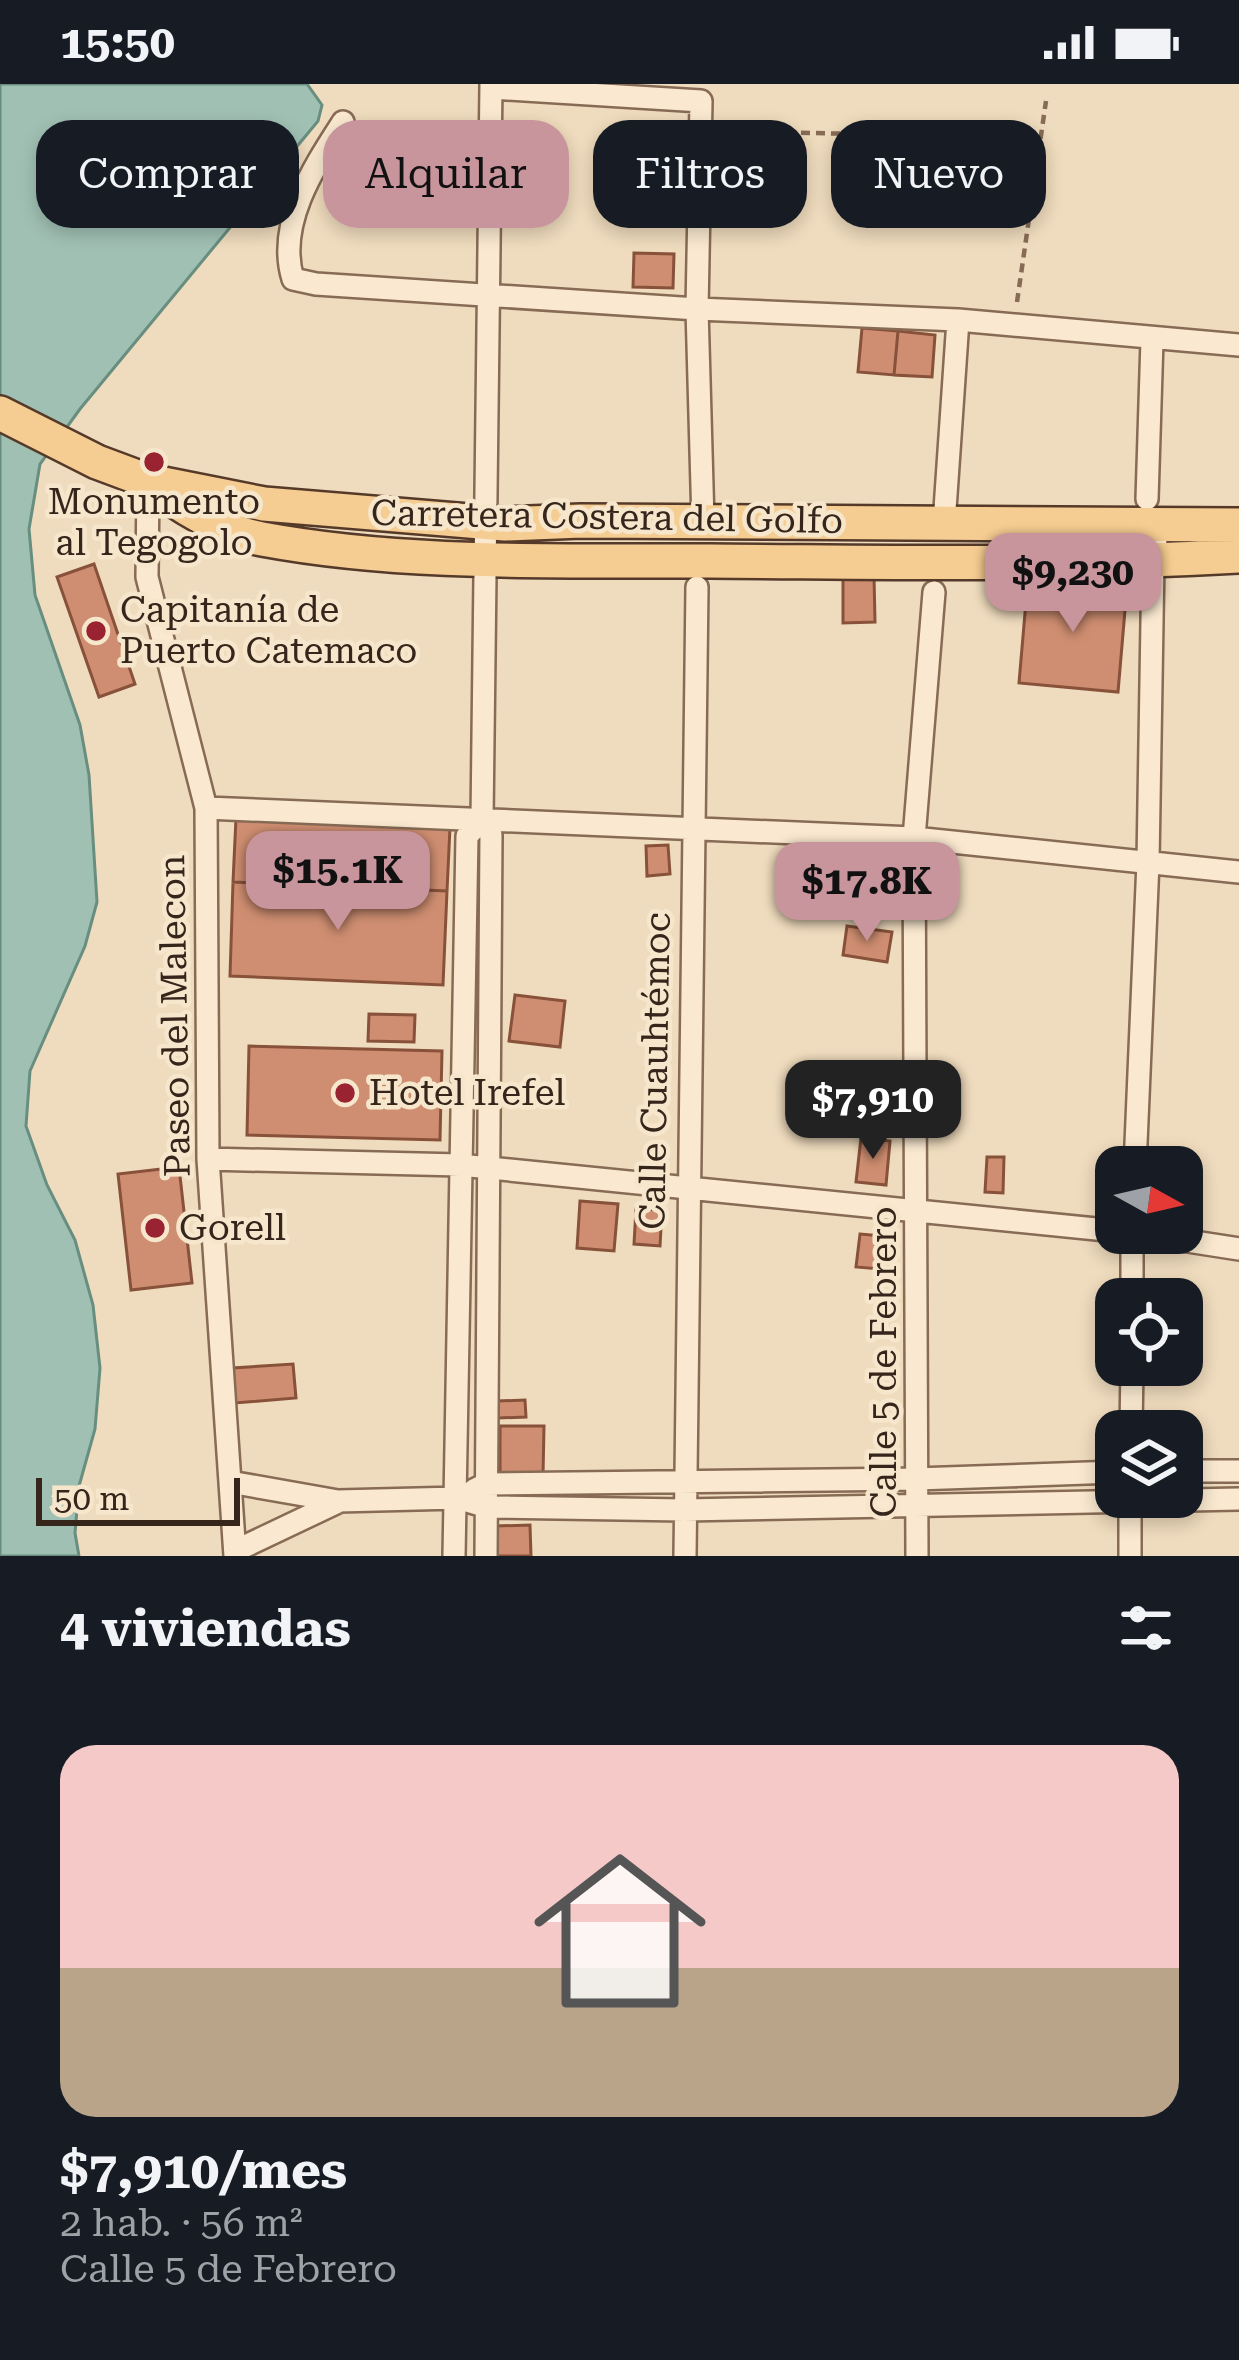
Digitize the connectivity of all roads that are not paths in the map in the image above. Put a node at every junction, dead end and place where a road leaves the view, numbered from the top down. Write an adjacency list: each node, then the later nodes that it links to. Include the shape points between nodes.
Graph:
1 (491, 86): 3 (street); 4 (street, via 701,101)
2 (323, 154): 3 (street, via 306,181 286,256 293,279)
3 (487, 293): 4 (street); 11 (street)
4 (697, 309): 5 (street); 12 (street)
5 (958, 320): 6 (street); 13 (street)
6 (1152, 340): 7 (street); 10 (street)
7 (1239, 345)
8 (0, 413): 9 (main road)
9 (148, 481): 11 (main road, Carretera Costera del Golfo, via 264,505); 17 (main road, Carretera Costera del Golfo, via 188,511 258,539); 22 (street, Paseo del Malecon, via 147,577)
10 (1152, 512): 14 (main road, Carretera Costera del Golfo); 15 (main road, Carretera Costera del Golfo); 19 (street)
11 (488, 522): 12 (main road, Carretera Costera del Golfo); 17 (street)
12 (703, 522): 13 (main road, Carretera Costera del Golfo)
13 (944, 524): 14 (main road, Carretera Costera del Golfo)
14 (1052, 525): 18 (street)
15 (1239, 525)
16 (1239, 556): 19 (main road, Carretera Costera del Golfo)
17 (488, 559): 18 (main road, Carretera Costera del Golfo); 23 (street)
18 (1047, 561): 19 (main road, Carretera Costera del Golfo)
19 (1154, 561): 26 (street)
20 (697, 587): 24 (street, Calle Cuauhtémoc)
21 (934, 592): 25 (street, Calle 5 de Febrero)
22 (206, 808): 23 (street); 29 (street, Paseo del Malecon)
23 (482, 820): 24 (street); 30 (street, via 467,836); 31 (street, via 491,835)
24 (691, 830): 25 (street); 32 (street, Calle Cuauhtémoc)
25 (914, 838): 26 (street); 33 (street, Calle 5 de Febrero)
26 (1148, 862): 27 (street); 28 (street)
27 (1239, 872)
28 (1136, 1146)
29 (208, 1159): 30 (street); 41 (street, Paseo del Malecon)
30 (460, 1166): 31 (street); 44 (street)
31 (488, 1170): 32 (street); 43 (street)
32 (686, 1188): 33 (street); 42 (street, Calle Cuauhtémoc)
33 (918, 1211): 34 (street); 40 (street, Calle 5 de Febrero)
34 (1095, 1229)
35 (1203, 1244): 36 (street)
36 (1239, 1249)
37 (1203, 1472): 38 (street)
38 (1239, 1472)
39 (1095, 1473): 40 (street)
40 (916, 1479): 42 (street); 49 (street, Calle 5 de Febrero)
41 (230, 1482): 48 (street); 52 (street, Paseo del Malecon)
42 (683, 1484): 43 (street); 50 (street, Calle Cuauhtémoc)
43 (486, 1496): 44 (street); 50 (street); 54 (street)
44 (457, 1498): 48 (street); 53 (street)
45 (1203, 1499): 46 (street)
46 (1239, 1499)
47 (1095, 1500): 49 (street)
48 (338, 1502): 52 (street)
49 (917, 1505): 50 (street); 56 (street, Calle 5 de Febrero)
50 (684, 1510): 55 (street, Calle Cuauhtémoc)
51 (1130, 1518): 57 (street)
52 (235, 1554)
53 (454, 1556)
54 (486, 1556)
55 (685, 1556)
56 (917, 1556)
57 (1130, 1556)

